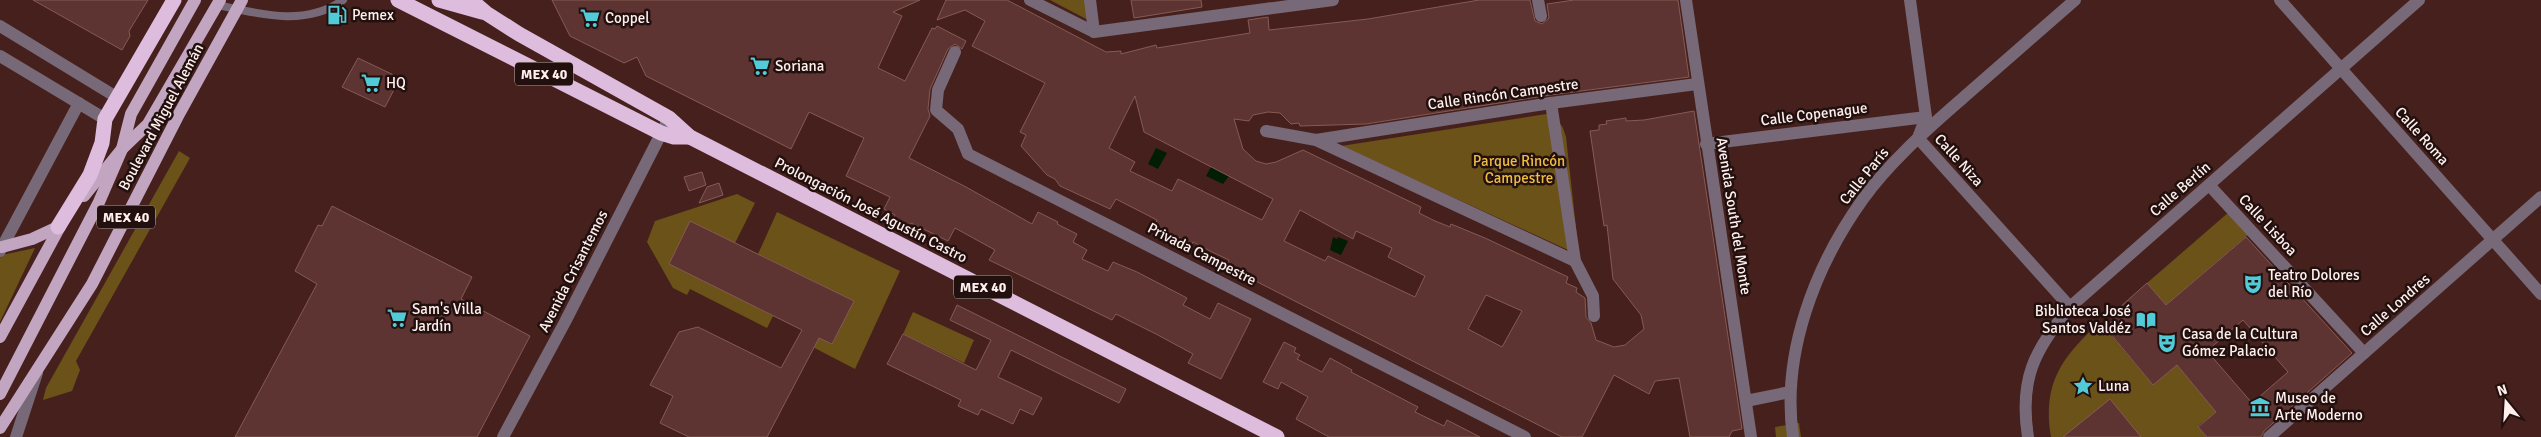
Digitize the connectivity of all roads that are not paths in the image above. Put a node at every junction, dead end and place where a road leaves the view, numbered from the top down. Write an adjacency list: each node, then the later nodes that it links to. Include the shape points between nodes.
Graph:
1 (174, 0): 28 (highway)
2 (195, 0): 31 (main road)
3 (343, 0): 18 (lane, via 329,10 296,17)
4 (398, 0): 20 (highway)
5 (417, 0): 20 (highway, Prolongación José Agustín Castro / MEX 40)
6 (439, 0): 19 (highway)
7 (471, 0): 19 (highway, Prolongación José Agustín Castro / MEX 40)
8 (1030, 0): 23 (street)
9 (1090, 0): 23 (street)
10 (1333, 0): 23 (street)
11 (1538, 0): 21 (street)
12 (1686, 0): 27 (street, Avenida South del Monte)
13 (1910, 0): 32 (street, Calle Niza)
14 (2075, 0): 38 (street, Calle París)
15 (2280, 0): 26 (street, Calle Roma)
16 (2419, 0): 26 (street, Calle Berlín)
17 (219, 2): 18 (lane); 41 (main road, Boulevard Miguel Alemán / MEX 40, via 148,124)
18 (240, 5): 53 (main road, Boulevard Miguel Alemán / MEX 40, via 179,114 92,284)
19 (486, 13): 33 (highway, Prolongación José Agustín Castro / MEX 40)
20 (427, 14): 36 (highway, Prolongación José Agustín Castro / MEX 40)
21 (1541, 16)
22 (0, 26): 28 (street)
23 (1094, 32)
24 (955, 52): 61 (street, Privada Campestre, via 938,90 936,110 958,129 968,154)
25 (0, 56): 29 (street)
26 (2341, 69): 42 (street, Calle Berlín); 45 (street, Calle Roma)
27 (1697, 84): 30 (street, Calle Rincón Campestre); 40 (street, Avenida South del Monte)
28 (118, 98): 31 (main road); 34 (highway)
29 (79, 103): 34 (street); 46 (street)
30 (1551, 103): 39 (street, Calle Rincón Campestre); 47 (street)
31 (131, 114): 41 (main road)
32 (1926, 117): 38 (street, Calle Niza); 40 (street, Calle Copenague)
33 (669, 118): 36 (street, Avenida Crisantemos); 37 (highway, Prolongación José Agustín Castro / MEX 40)
34 (105, 119): 44 (highway, via 102,143 90,175)
35 (1266, 131): 39 (street)
36 (661, 133): 37 (highway, Prolongación José Agustín Castro / MEX 40); 59 (street, Avenida Crisantemos)
37 (690, 137): 60 (highway, Prolongación José Agustín Castro / MEX 40)
38 (1918, 138): 49 (street, Calle Niza); 54 (street, Calle París, via 1863,199 1836,243 1808,304 1800,330)
39 (1316, 140): 47 (street)
40 (1706, 144): 56 (street, Avenida South del Monte)
41 (122, 149): 44 (main road, Boulevard Miguel Alemán / MEX 40); 55 (main road, via 81,239)
42 (2209, 185): 49 (street, Calle Berlín); 52 (street, Calle Lisboa)
43 (2541, 197): 45 (street, Calle Londres)
44 (58, 227): 46 (main road); 51 (main road, Boulevard Miguel Alemán / MEX 40)
45 (2493, 240): 48 (street, Calle Roma); 52 (street, Calle Londres)
46 (1, 248)
47 (1575, 261): 50 (street, via 1592,296)
48 (2541, 294)
49 (2070, 307): 64 (street, Calle Berlín, via 2052,328 2027,377 2024,402)
50 (1594, 316)
51 (0, 337)
52 (2364, 353): 65 (street, Calle Londres)
53 (40, 367): 57 (main road, Boulevard Miguel Alemán / MEX 40); 58 (street)
54 (1790, 392): 56 (street); 63 (street, Calle París)
55 (0, 394)
56 (1746, 401): 62 (street, Avenida South del Monte)
57 (0, 428)
58 (16, 437)
59 (503, 437)
60 (1277, 437)
61 (1525, 437)
62 (1751, 437)
63 (1793, 437)
64 (2028, 437)
65 (2269, 437)

